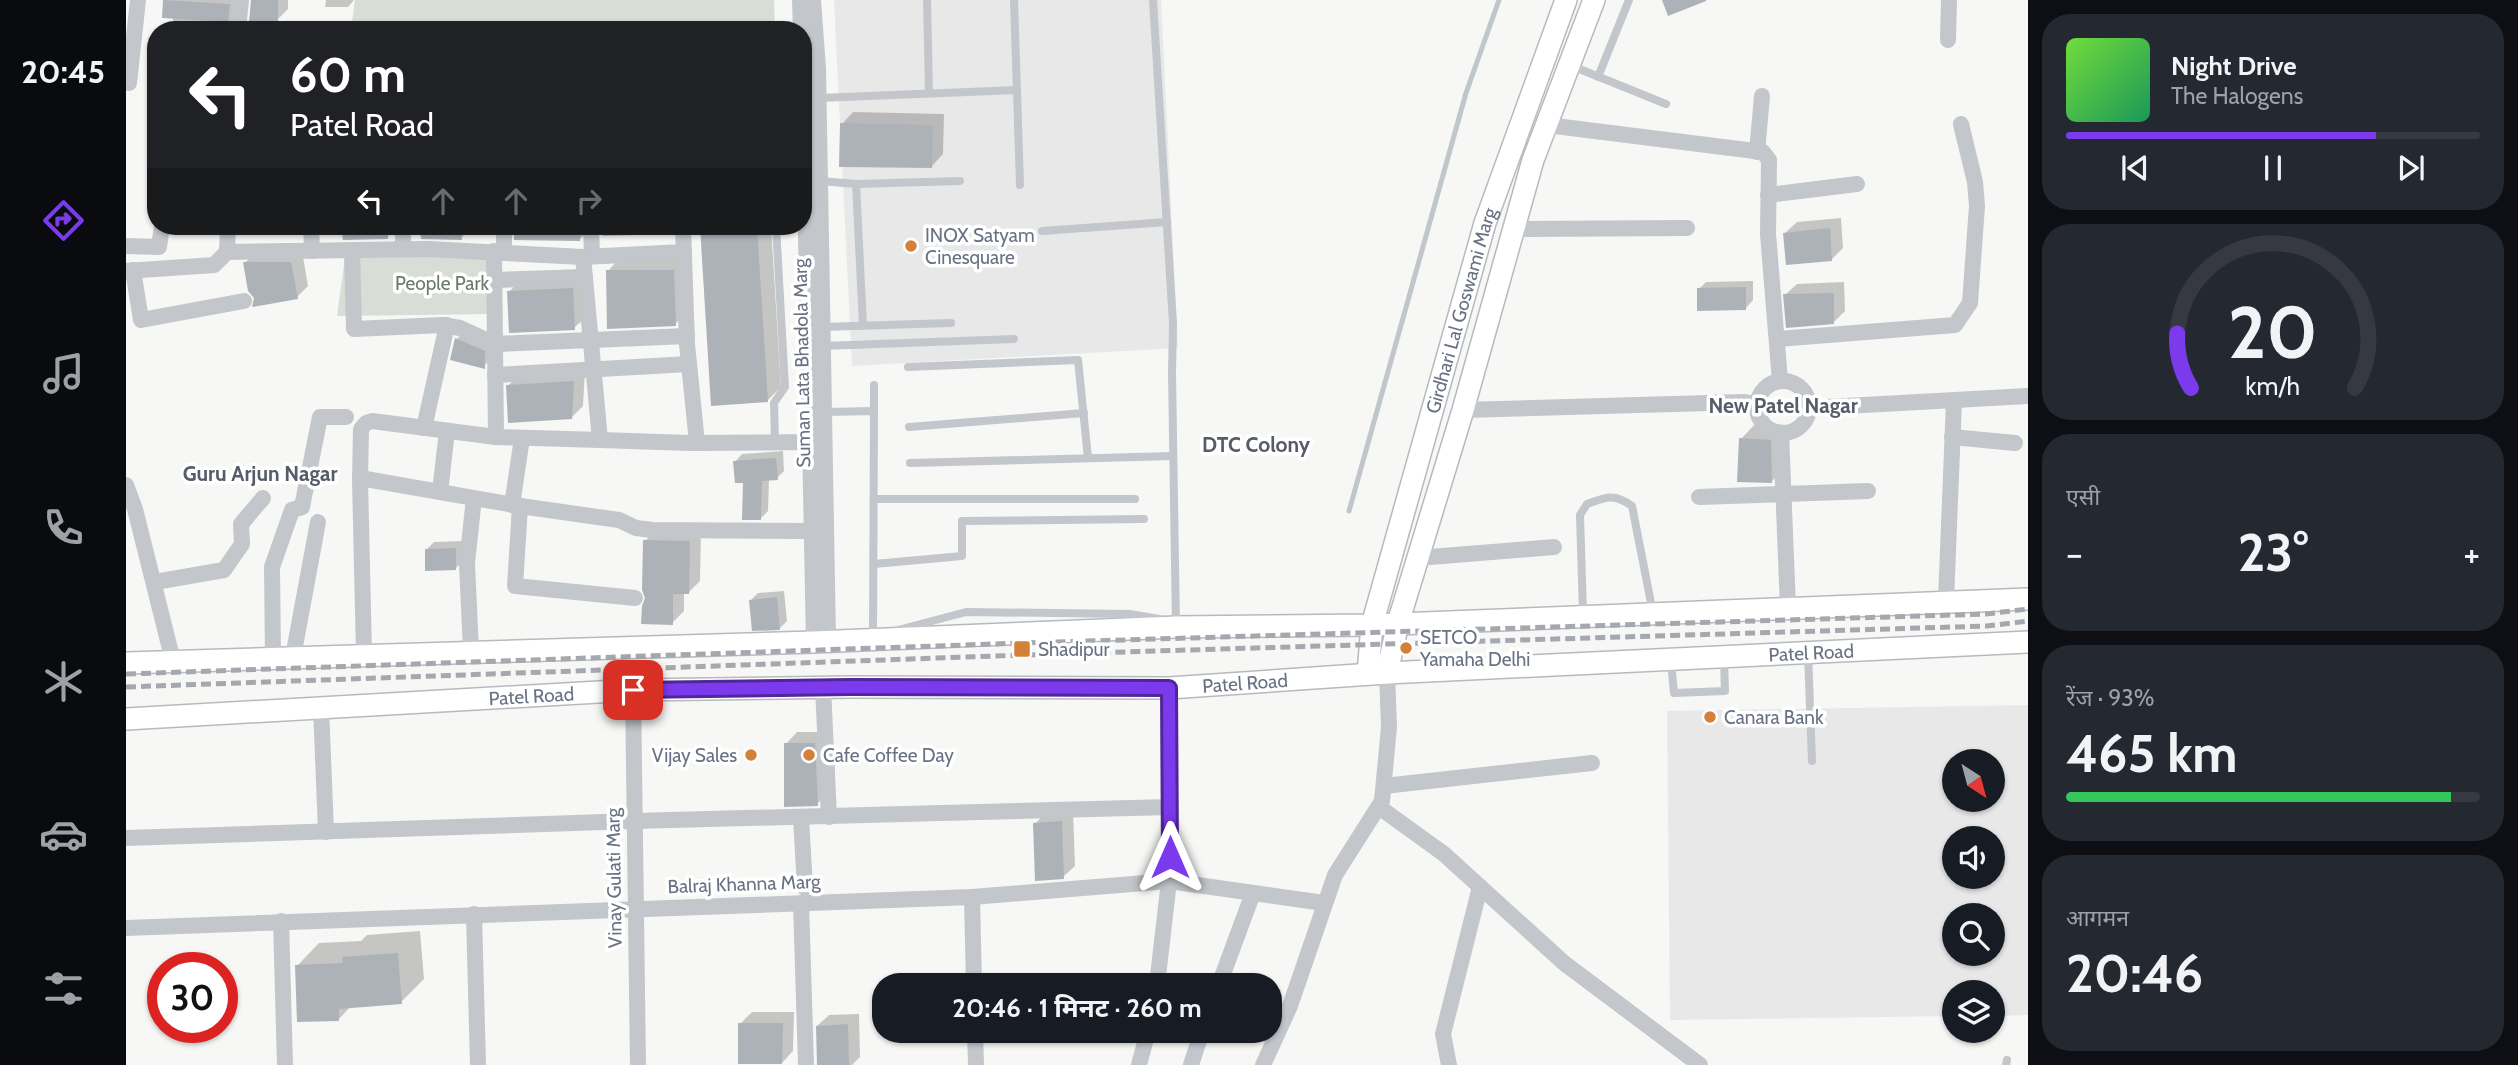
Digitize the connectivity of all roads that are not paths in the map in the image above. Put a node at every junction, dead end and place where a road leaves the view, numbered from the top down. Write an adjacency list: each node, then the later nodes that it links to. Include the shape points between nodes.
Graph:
1 (138, 0): 19 (street)
2 (240, 0): 12 (street)
3 (800, 0): 13 (street)
4 (813, 0): 14 (street, Suman Lata Bhadola Marg)
5 (927, 0): 21 (lane)
6 (1014, 0): 20 (lane)
7 (1153, 0): 34 (lane)
8 (1566, 0): 124 (main road, Girdhari Lal Goswami Marg, via 1485,223)
9 (1594, 0): 16 (main road, Girdhari Lal Goswami Marg)
10 (1629, 0): 18 (lane)
11 (1949, 0): 15 (street)
12 (239, 21)
13 (801, 21)
14 (812, 34)
15 (1948, 40)
16 (1569, 65): 18 (lane); 26 (main road, Girdhari Lal Goswami Marg)
17 (812, 72): 23 (street, Suman Lata Bhadola Marg)
18 (1598, 77): 24 (lane)
19 (128, 83)
20 (1017, 90): 21 (lane); 32 (lane)
21 (929, 93): 23 (lane)
22 (1762, 96): 27 (street)
23 (818, 98): 28 (street, Suman Lata Bhadola Marg)
24 (1666, 104)
25 (1961, 124): 65 (street, via 1977,206 1970,303 1955,325)
26 (1546, 125): 27 (street); 36 (main road, Girdhari Lal Goswami Marg)
27 (1757, 152): 33 (street, via 1769,160)
28 (820, 181): 30 (lane); 62 (street, Suman Lata Bhadola Marg)
29 (960, 181): 30 (lane)
30 (856, 184): 61 (lane)
31 (1857, 184): 33 (street)
32 (1020, 185)
33 (1768, 195): 65 (street)
34 (1167, 222): 37 (lane); 96 (lane)
35 (1687, 228): 36 (street)
36 (1514, 229): 79 (main road, Girdhari Lal Goswami Marg)
37 (1042, 231)
38 (161, 235): 47 (street, via 159,247)
39 (228, 235): 52 (street)
40 (311, 235): 50 (street)
41 (403, 235): 48 (street)
42 (502, 235): 51 (street)
43 (590, 235): 54 (street)
44 (683, 235): 53 (street)
45 (777, 235): 94 (lane, via 785,387 774,403)
46 (806, 235): 92 (street, Suman Lata Bhadola Marg)
47 (126, 246)
48 (403, 249): 49 (street); 51 (street)
49 (352, 250): 50 (street); 60 (street, via 354,329)
50 (312, 251): 52 (street)
51 (499, 251): 54 (street); 57 (street)
52 (227, 252): 55 (street, via 214,265)
53 (684, 252): 54 (street); 63 (street)
54 (588, 256): 56 (street)
55 (129, 270): 58 (street, via 141,320)
56 (585, 278): 57 (street); 66 (street)
57 (494, 280): 67 (street)
58 (244, 301)
59 (951, 323): 61 (lane)
60 (447, 325): 67 (street); 85 (street)
61 (863, 326): 62 (lane)
62 (822, 327): 68 (street, Suman Lata Bhadola Marg)
63 (687, 336): 66 (street); 69 (street)
64 (1014, 339): 68 (lane)
65 (1777, 339): 73 (street)
66 (591, 340): 67 (street); 71 (street)
67 (495, 344): 72 (street)
68 (823, 345): 81 (street, Suman Lata Bhadola Marg)
69 (689, 364): 71 (street); 93 (street)
70 (908, 367): 82 (lane, via 1078,360)
71 (594, 369): 72 (street); 91 (street)
72 (495, 375): 89 (street)
73 (1780, 381): 77 (street, via 1765,388); 78 (street, via 1801,388)
74 (874, 385): 80 (lane)
75 (2028, 396): 76 (street)
76 (1954, 401): 78 (street); 88 (street)
77 (1757, 404): 79 (street); 87 (street, via 1765,426)
78 (1809, 408): 87 (street, via 1803,424)
79 (1463, 410): 114 (main road, Girdhari Lal Goswami Marg)
80 (874, 411): 81 (lane); 107 (lane)
81 (824, 412): 127 (street, Suman Lata Bhadola Marg)
82 (1084, 413): 84 (lane); 97 (lane)
83 (346, 417): 132 (street, via 320,417 302,507 292,510 272,567)
84 (909, 427)
85 (424, 428): 86 (street); 99 (street, via 366,423 361,429)
86 (447, 431): 89 (street); 102 (street)
87 (1781, 433): 103 (street)
88 (1952, 436): 95 (street); 119 (street)
89 (496, 437): 90 (street)
90 (522, 438): 91 (street); 109 (street)
91 (600, 440): 93 (street)
92 (811, 442): 94 (street); 112 (street, Suman Lata Bhadola Marg)
93 (697, 443): 94 (street)
94 (775, 443)
95 (2015, 443)
96 (1173, 456): 97 (lane); 125 (lane)
97 (1088, 458): 98 (lane)
98 (910, 463)
99 (360, 478): 102 (street); 131 (street)
100 (126, 485): 116 (street)
101 (1868, 491): 103 (street)
102 (440, 492): 106 (street)
103 (1783, 495): 104 (street); 120 (street)
104 (1699, 496)
105 (263, 498): 116 (street, via 241,524 242,544 224,570)
106 (474, 498): 109 (street); 129 (street, via 467,563)
107 (875, 499): 108 (lane); 115 (lane)
108 (1135, 499)
109 (516, 505): 112 (street, via 619,520 653,530); 117 (street, via 515,586)
110 (1144, 519): 115 (lane, via 962,521 962,556)
111 (318, 522): 132 (street)
112 (812, 531): 127 (street, Suman Lata Bhadola Marg)
113 (1554, 547): 114 (street)
114 (1418, 558): 123 (main road, Girdhari Lal Goswami Marg)
115 (874, 564): 126 (lane)
116 (155, 582): 135 (street)
117 (635, 598)
118 (2028, 599): 119 (main road)
119 (1946, 601): 120 (main road)
120 (1788, 608): 121 (main road)
121 (1653, 613): 122 (main road); 122 (lane, via 1632,506 1621,498 1608,497 1587,503 1580,515)
122 (1583, 616): 123 (main road)
123 (1398, 623): 124 (main road); 137 (main road, Girdhari Lal Goswami Marg)
124 (1372, 625): 125 (main road); 137 (main road, Girdhari Lal Goswami Marg)
125 (1176, 627): 126 (main road)
126 (873, 639): 127 (main road)
127 (821, 641): 129 (main road)
128 (2028, 642): 130 (main road, Patel Road)
129 (471, 652): 131 (main road)
130 (1808, 653): 133 (main road, Patel Road); 143 (lane)
131 (364, 654): 132 (main road)
132 (283, 657): 135 (main road)
133 (1724, 657): 134 (main road, Patel Road); 134 (lane, via 1725,691 1674,693)
134 (1671, 659): 137 (main road, Patel Road)
135 (173, 661): 136 (main road)
136 (126, 663)
137 (1377, 673): 139 (main road, Patel Road); 145 (street, via 1389,727)
138 (823, 687): 139 (main road, Patel Road); 140 (main road, Patel Road); 148 (street)
139 (1169, 688): 146 (street)
140 (633, 690): 141 (main road, Patel Road); 150 (street, Vinay Gulati Marg)
141 (321, 708): 142 (main road, Patel Road); 151 (street)
142 (126, 719)
143 (1812, 761)
144 (1592, 763): 145 (street)
145 (1384, 786): 147 (street)
146 (1170, 807): 148 (street); 153 (street)
147 (1379, 807): 154 (street, via 1444,854); 158 (street, via 1335,875)
148 (829, 817): 149 (street)
149 (801, 818): 150 (street); 156 (street)
150 (634, 821): 151 (street); 159 (street, Vinay Gulati Marg)
151 (326, 832): 152 (street)
152 (126, 838)
153 (1169, 881): 155 (street, Balraj Khanna Marg); 157 (street, Balraj Khanna Marg); 164 (street)
154 (1480, 887): 177 (street, via 1443,1034); 178 (street, via 1564,963)
155 (1254, 893): 158 (street, Balraj Khanna Marg); 165 (street)
156 (803, 895): 157 (street, Balraj Khanna Marg); 159 (street, Balraj Khanna Marg); 172 (street)
157 (972, 897): 163 (street)
158 (1324, 903): 176 (street, via 1290,1006)
159 (635, 909): 160 (street, Balraj Khanna Marg); 171 (street, Vinay Gulati Marg)
160 (474, 914): 161 (street, Balraj Khanna Marg); 170 (street)
161 (281, 921): 162 (street, Balraj Khanna Marg); 169 (street)
162 (126, 928)
163 (974, 973)
164 (1158, 973)
165 (1224, 973)
166 (975, 1043): 173 (street)
167 (1145, 1043): 174 (street)
168 (1198, 1043): 175 (street)
169 (285, 1065)
170 (478, 1065)
171 (638, 1065)
172 (806, 1065)
173 (976, 1065)
174 (1139, 1065)
175 (1191, 1065)
176 (1263, 1065)
177 (1449, 1065)
178 (1700, 1065)

